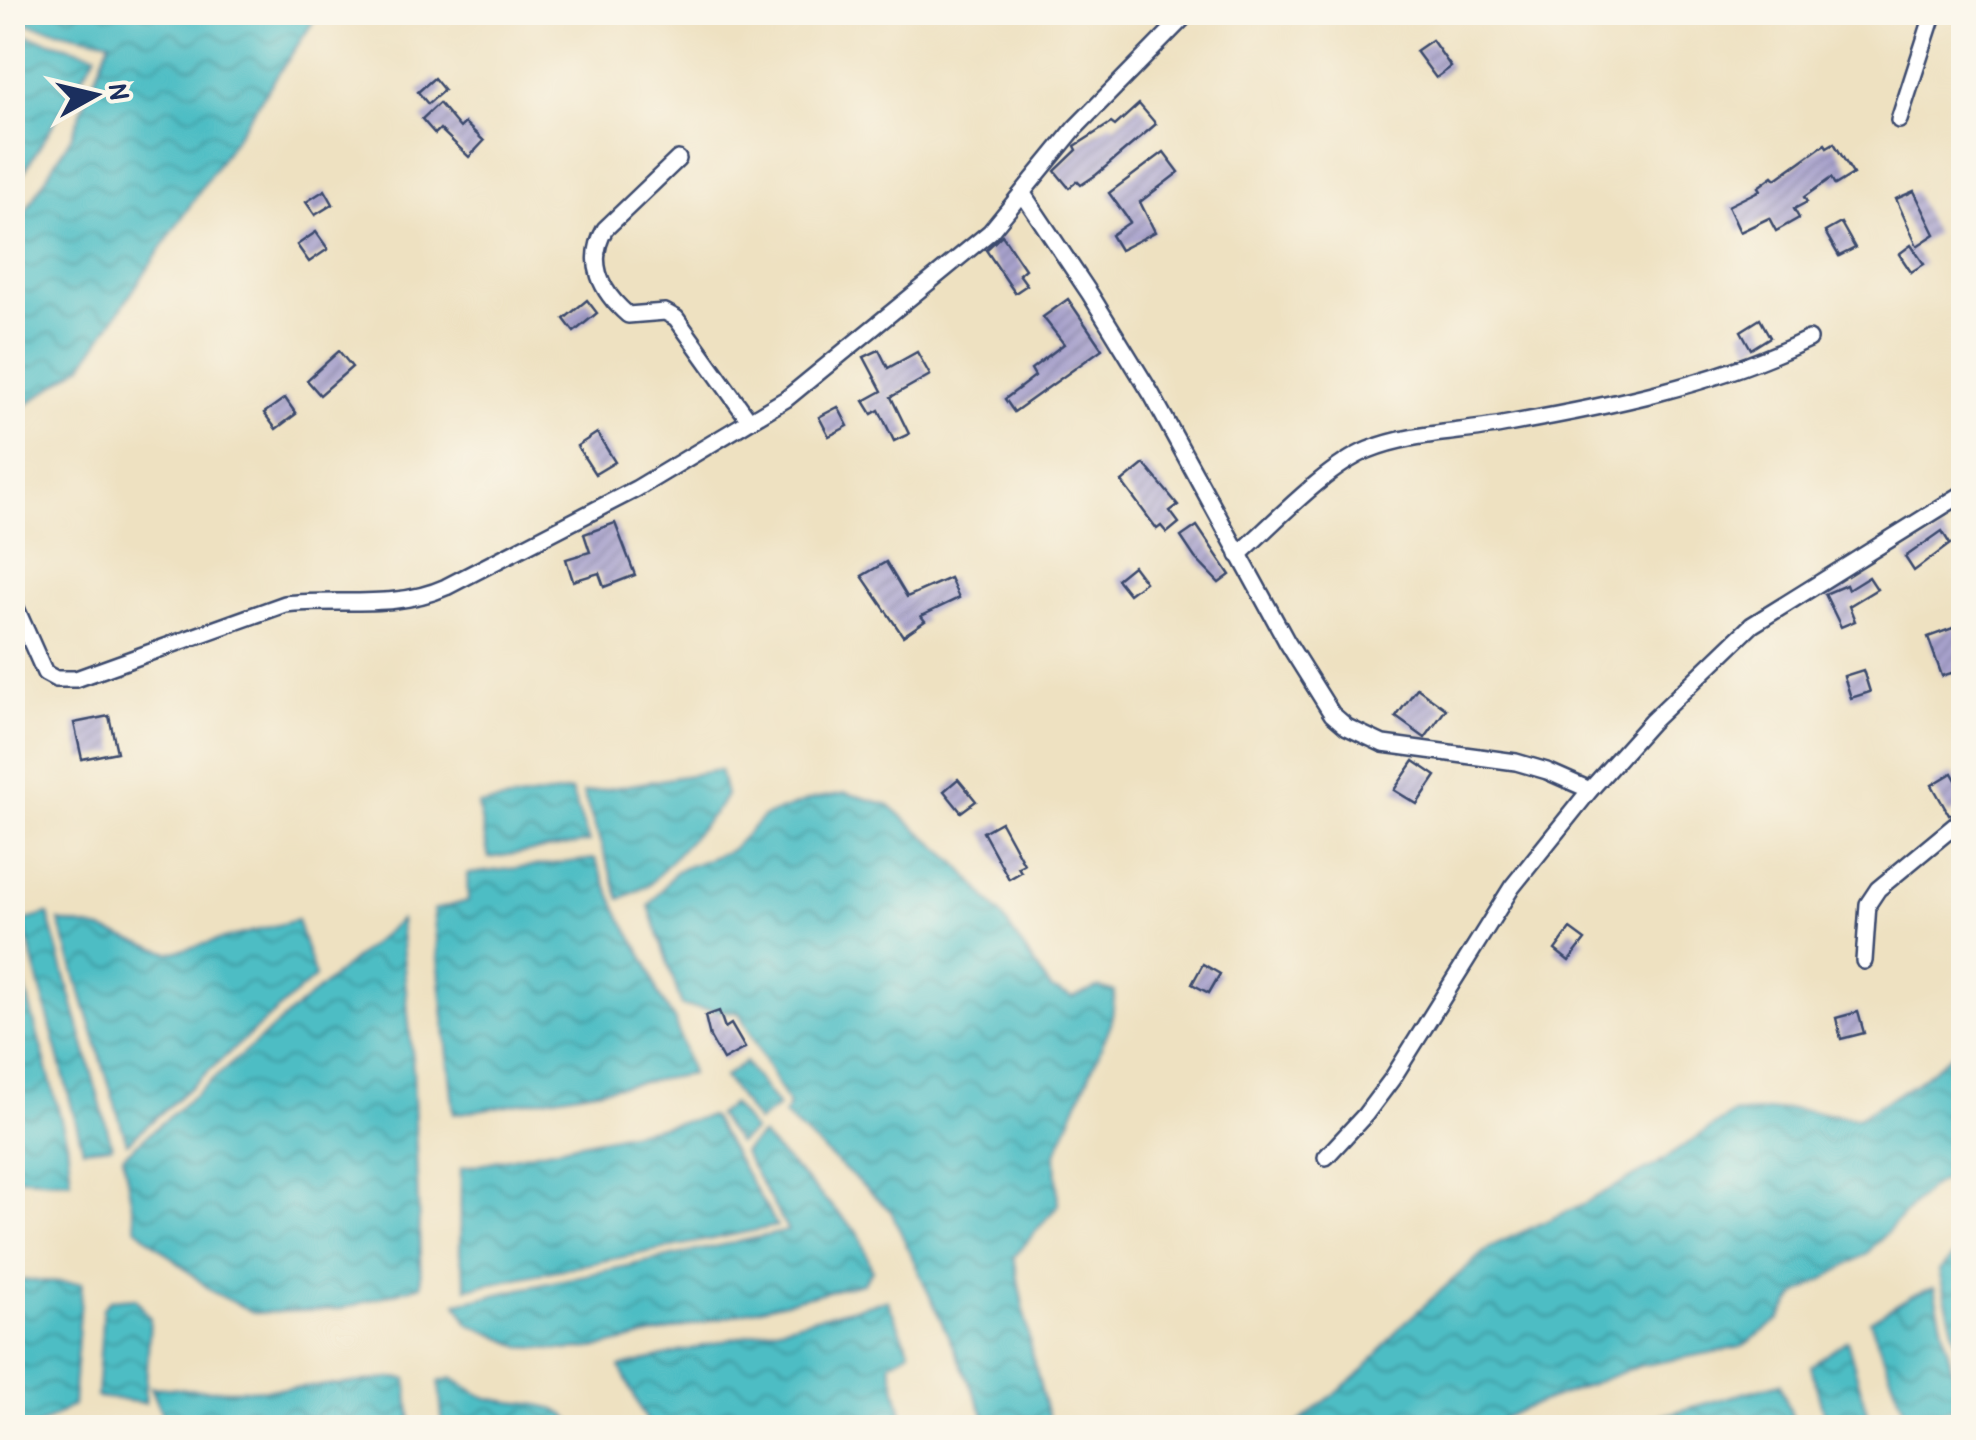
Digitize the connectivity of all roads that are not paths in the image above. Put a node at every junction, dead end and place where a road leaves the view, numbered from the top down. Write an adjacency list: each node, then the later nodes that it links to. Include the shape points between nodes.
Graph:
1 (1189, 12): 5 (street, via 1075,128)
2 (1934, 12): 3 (street)
3 (1898, 120)
4 (678, 158): 7 (street, via 605,229 597,273 628,316 664,312 676,318)
5 (1022, 194): 7 (street, via 964,254 786,399); 9 (street, via 1152,395)
6 (1808, 338): 9 (street, via 1764,361 1570,413 1367,450 1326,476)
7 (749, 420): 10 (street, via 636,488 421,597 285,604 66,680 44,673)
8 (1964, 493): 11 (street, via 1752,625)
9 (1238, 556): 11 (street, via 1332,714 1347,726 1383,744 1516,762)
10 (12, 599)
11 (1590, 790): 14 (street, via 1512,887 1392,1079)
12 (1964, 818): 13 (street, via 1878,889 1868,904)
13 (1864, 961)
14 (1326, 1157)

